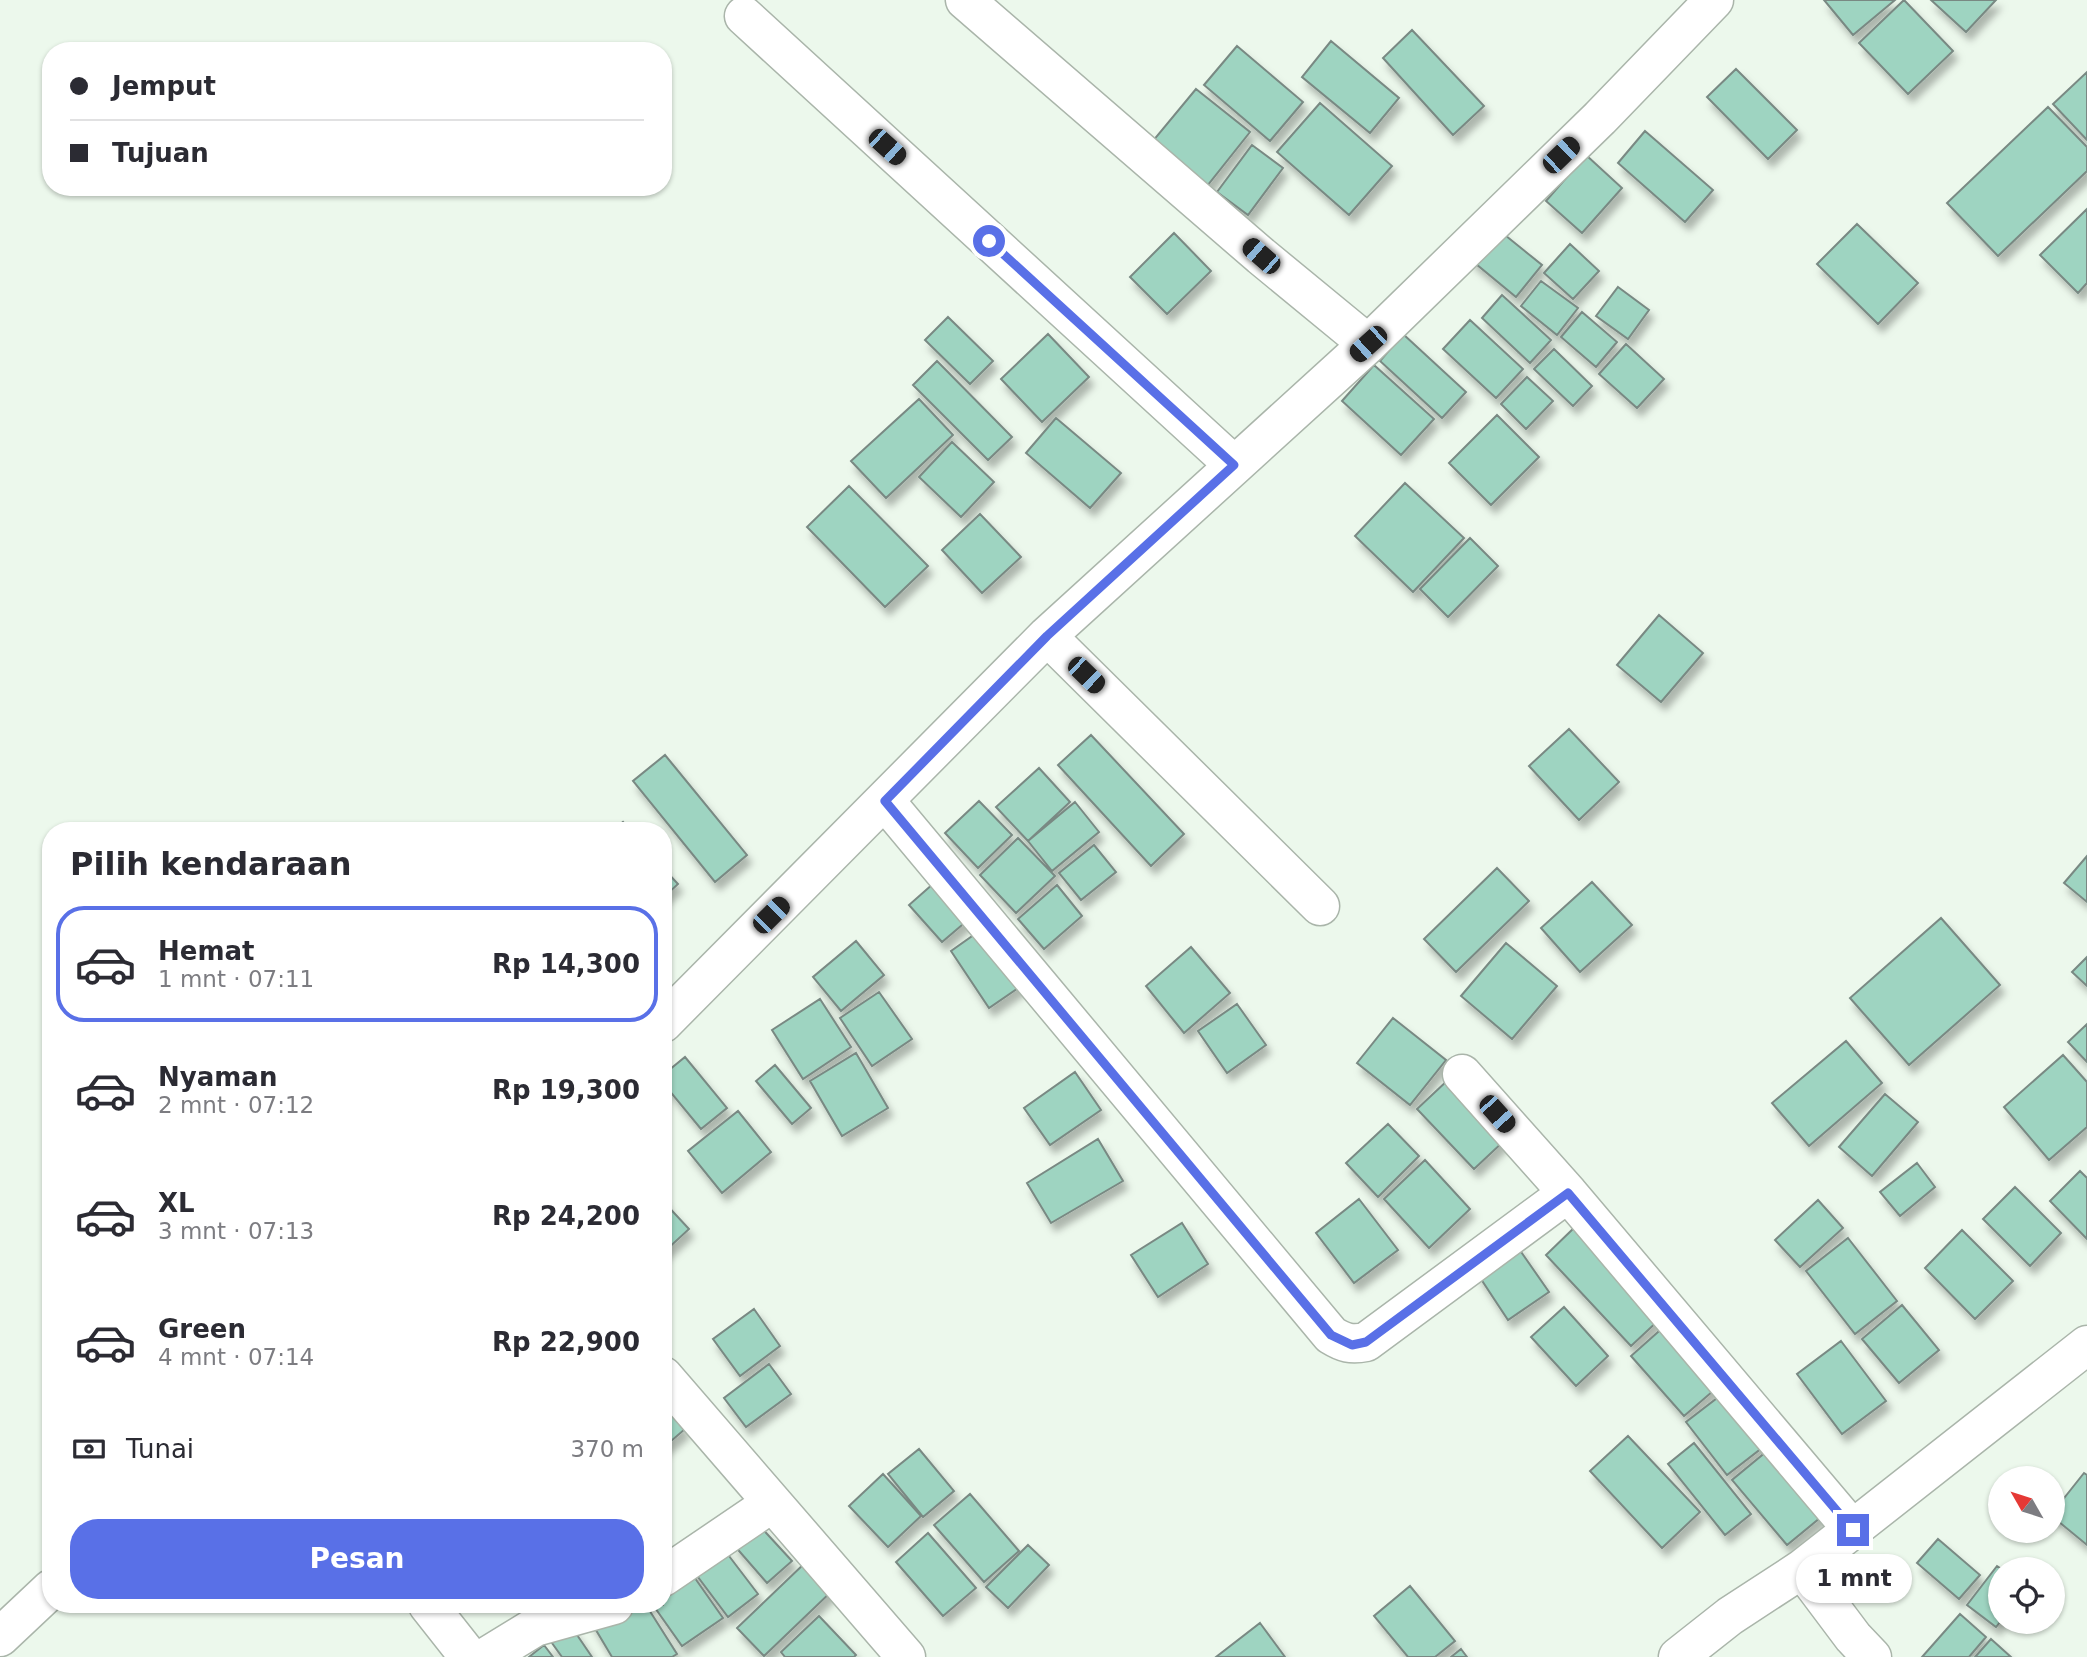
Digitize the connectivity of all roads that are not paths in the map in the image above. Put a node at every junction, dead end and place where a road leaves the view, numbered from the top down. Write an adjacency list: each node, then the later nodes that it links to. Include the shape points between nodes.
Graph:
1 (965, 0): 4 (street)
2 (1714, 0): 4 (street)
3 (744, 16): 5 (street)
4 (1368, 344): 5 (street)
5 (1234, 465): 6 (street)
6 (1047, 636): 7 (street); 8 (street)
7 (885, 801): 9 (street); 11 (street, via 1340,1341 1352,1345 1366,1342)
8 (1320, 906)
9 (672, 1014)
10 (1462, 1074): 11 (street)
11 (1568, 1193): 15 (street)
12 (2087, 1345): 15 (street)
13 (672, 1386): 14 (street)
14 (772, 1503): 17 (street); 24 (street)
15 (1853, 1530): 16 (street)
16 (1802, 1569): 25 (street); 26 (street)
17 (672, 1571)
18 (42, 1597): 21 (street)
19 (434, 1613): 22 (street)
20 (585, 1613): 23 (street, via 535,1627)
21 (0, 1637)
22 (469, 1657)
23 (486, 1657)
24 (906, 1657)
25 (1678, 1657)
26 (1872, 1657)

